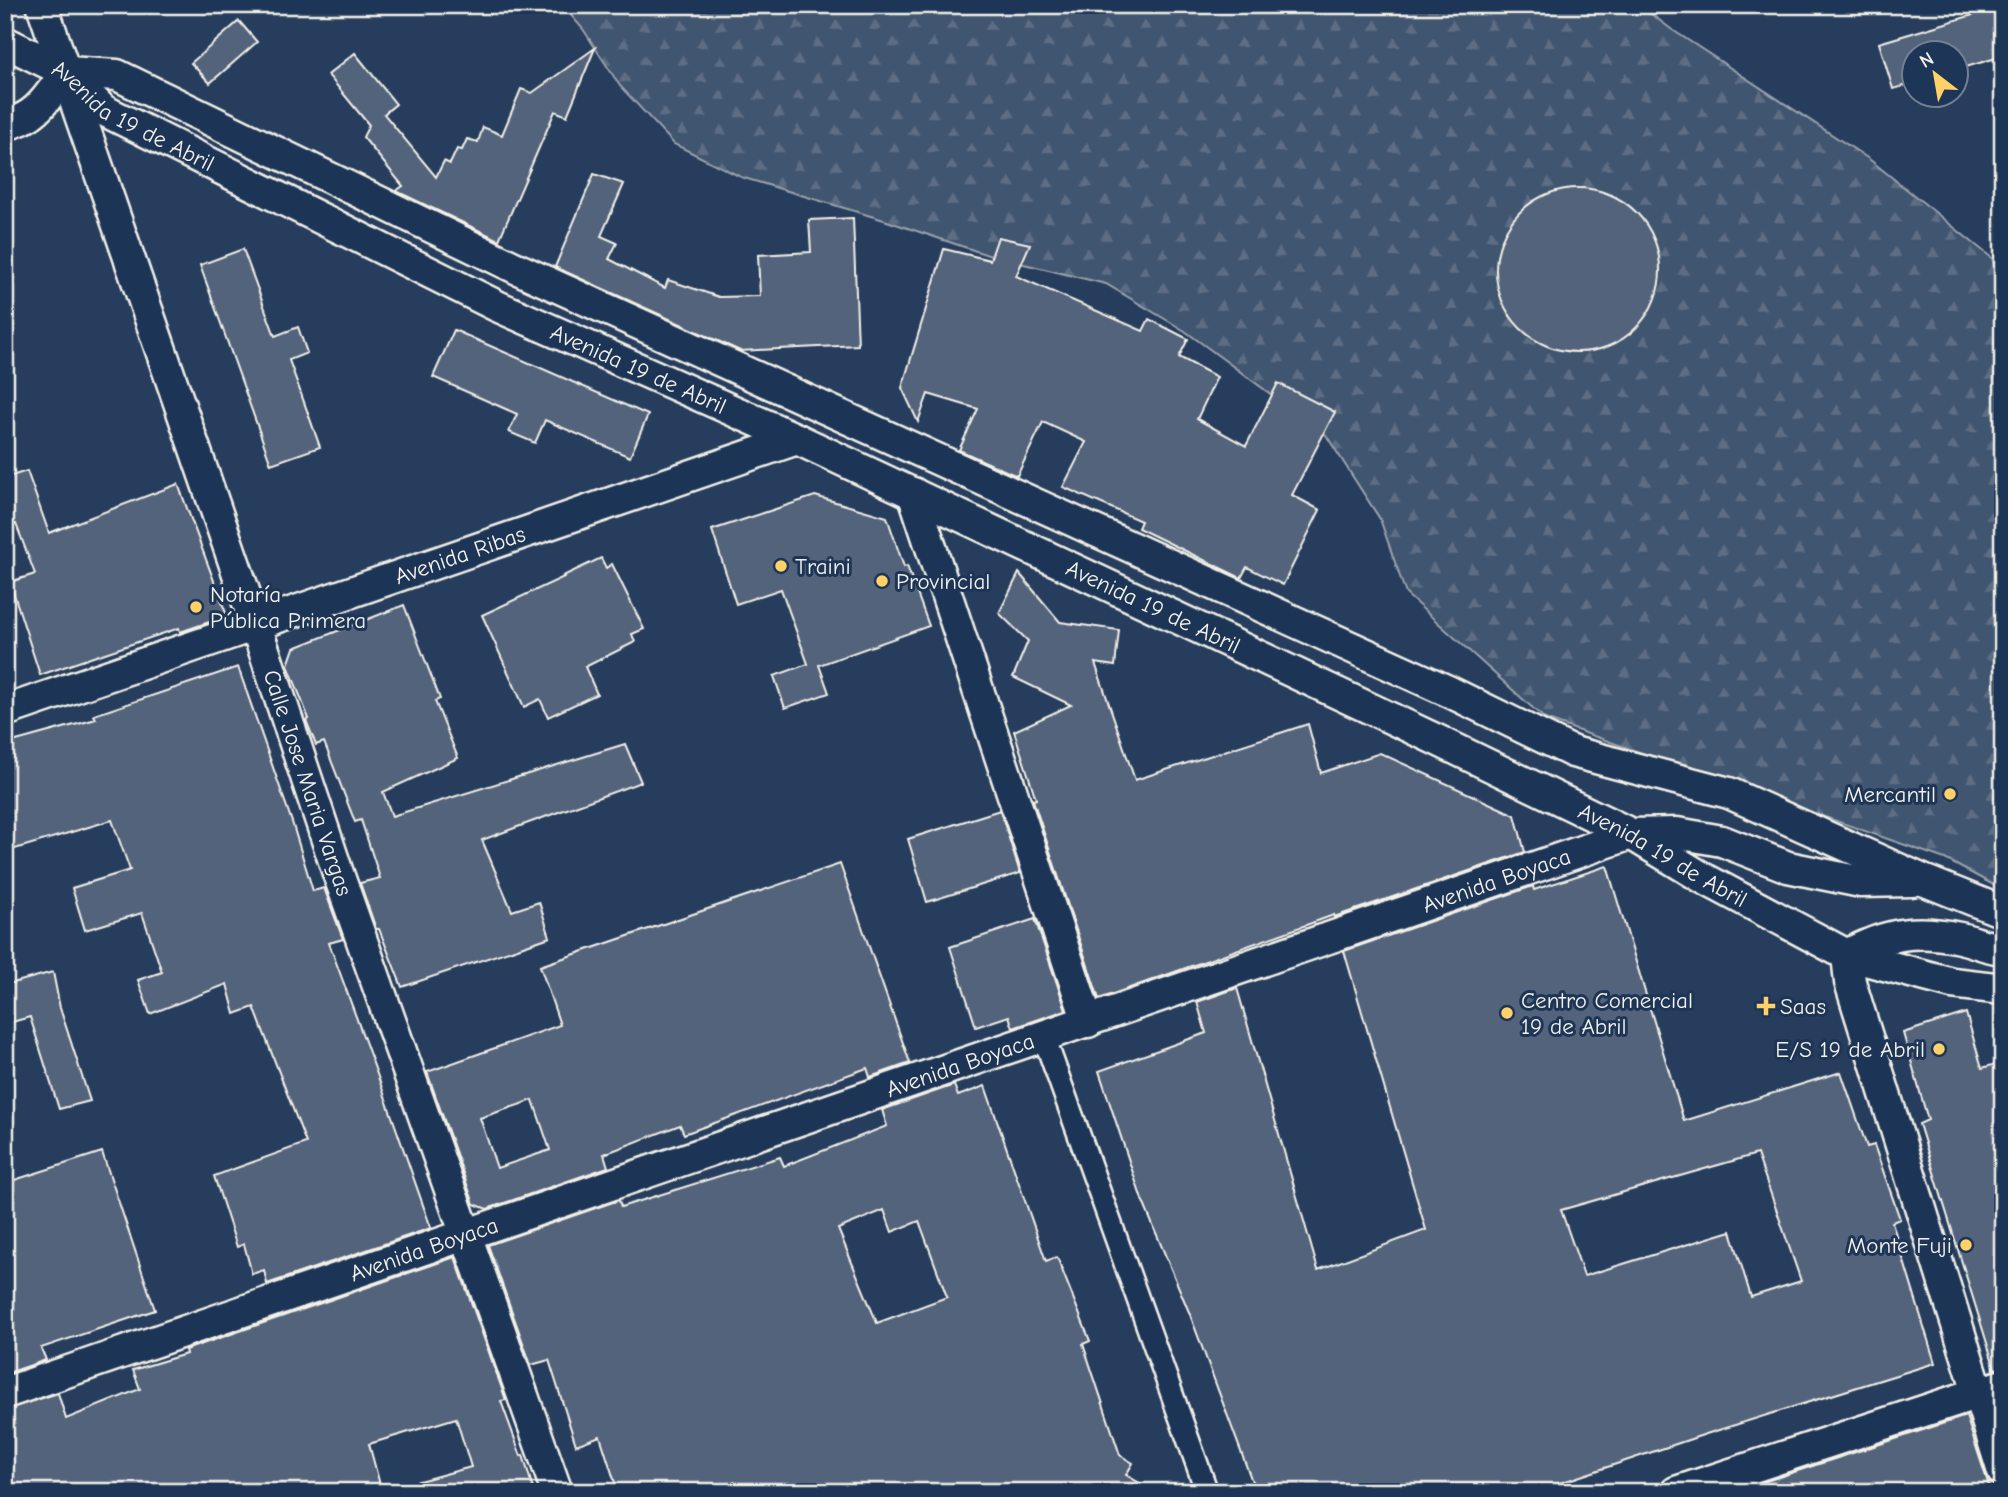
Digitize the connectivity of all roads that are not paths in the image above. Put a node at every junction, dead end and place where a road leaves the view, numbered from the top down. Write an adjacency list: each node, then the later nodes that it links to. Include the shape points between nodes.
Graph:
1 (42, 5): 3 (street, Calle Jose Maria Vargas)
2 (5, 42): 3 (street)
3 (66, 72): 4 (street, via 25,120); 5 (street, Avenida 19 de Abril, via 103,110 497,306); 7 (street, Calle Jose Maria Vargas); 10 (street, Avenida 19 de Abril, via 117,75 516,268 1573,752 1729,793)
4 (5, 124)
5 (797, 439): 6 (street, Avenida 19 de Abril); 7 (street, Avenida Ribas)
6 (913, 493): 9 (street, Avenida 19 de Abril); 15 (street)
7 (256, 626): 8 (street, Avenida Ribas); 17 (street, Calle Jose Maria Vargas)
8 (5, 711)
9 (1631, 834): 10 (street, Avenida Boyaca, via 1677,833 1722,841 1788,867 1861,882); 13 (street, Avenida 19 de Abril); 15 (street, Avenida Boyaca)
10 (1923, 880): 11 (street, Avenida 19 de Abril)
11 (2003, 912)
12 (2003, 949): 13 (street, via 1938,935 1897,934)
13 (1847, 955): 14 (street, Avenida 19 de Abril, via 1952,983); 18 (street, via 1850,982)
14 (2003, 989)
15 (1088, 1022): 16 (street, Avenida Boyaca)
16 (1044, 1037): 17 (street, Avenida Boyaca); 22 (street)
17 (466, 1236): 19 (street, Avenida Boyaca); 21 (street, Calle Jose Maria Vargas)
18 (1990, 1389): 20 (street); 23 (street)
19 (5, 1393)
20 (2003, 1472)
21 (557, 1492)
22 (1207, 1492)
23 (1676, 1492)

